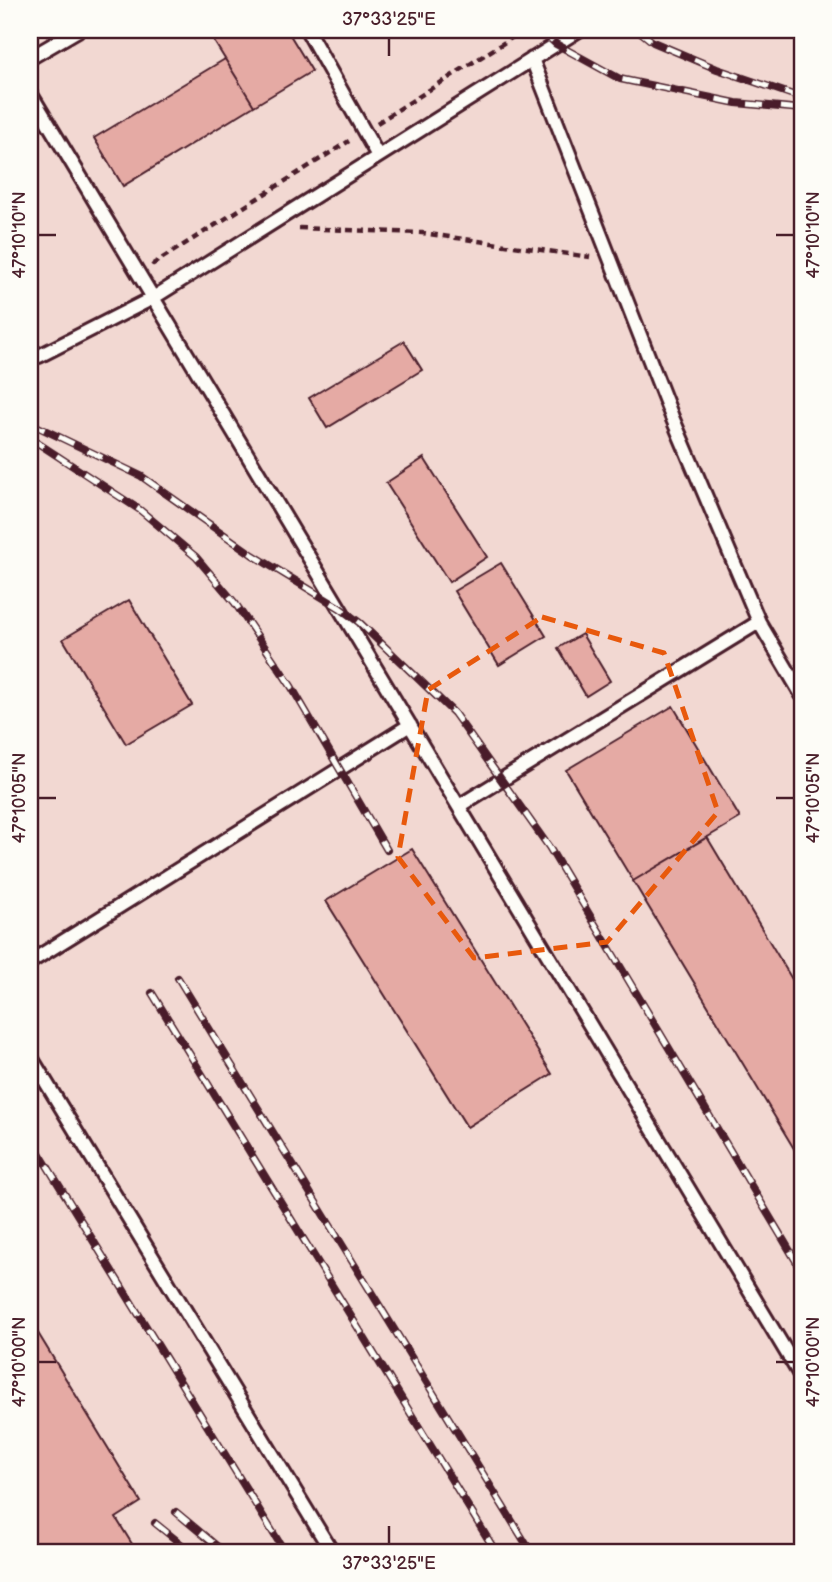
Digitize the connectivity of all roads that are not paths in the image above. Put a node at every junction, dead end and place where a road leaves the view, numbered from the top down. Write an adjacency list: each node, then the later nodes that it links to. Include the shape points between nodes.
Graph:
1 (78, 30): 4 (lane)
2 (307, 30): 7 (lane)
3 (579, 30): 5 (lane)
4 (30, 58)
5 (532, 59): 7 (lane); 10 (lane, via 672,417)
6 (30, 93): 8 (lane)
7 (378, 156): 8 (lane)
8 (153, 298): 9 (lane, via 39,356); 12 (lane)
9 (30, 356)
10 (759, 622): 11 (lane); 13 (lane)
11 (802, 695)
12 (410, 725): 13 (lane); 14 (lane)
13 (459, 806): 16 (lane)
14 (30, 962)
15 (30, 1056): 17 (lane)
16 (802, 1378)
17 (332, 1552)

